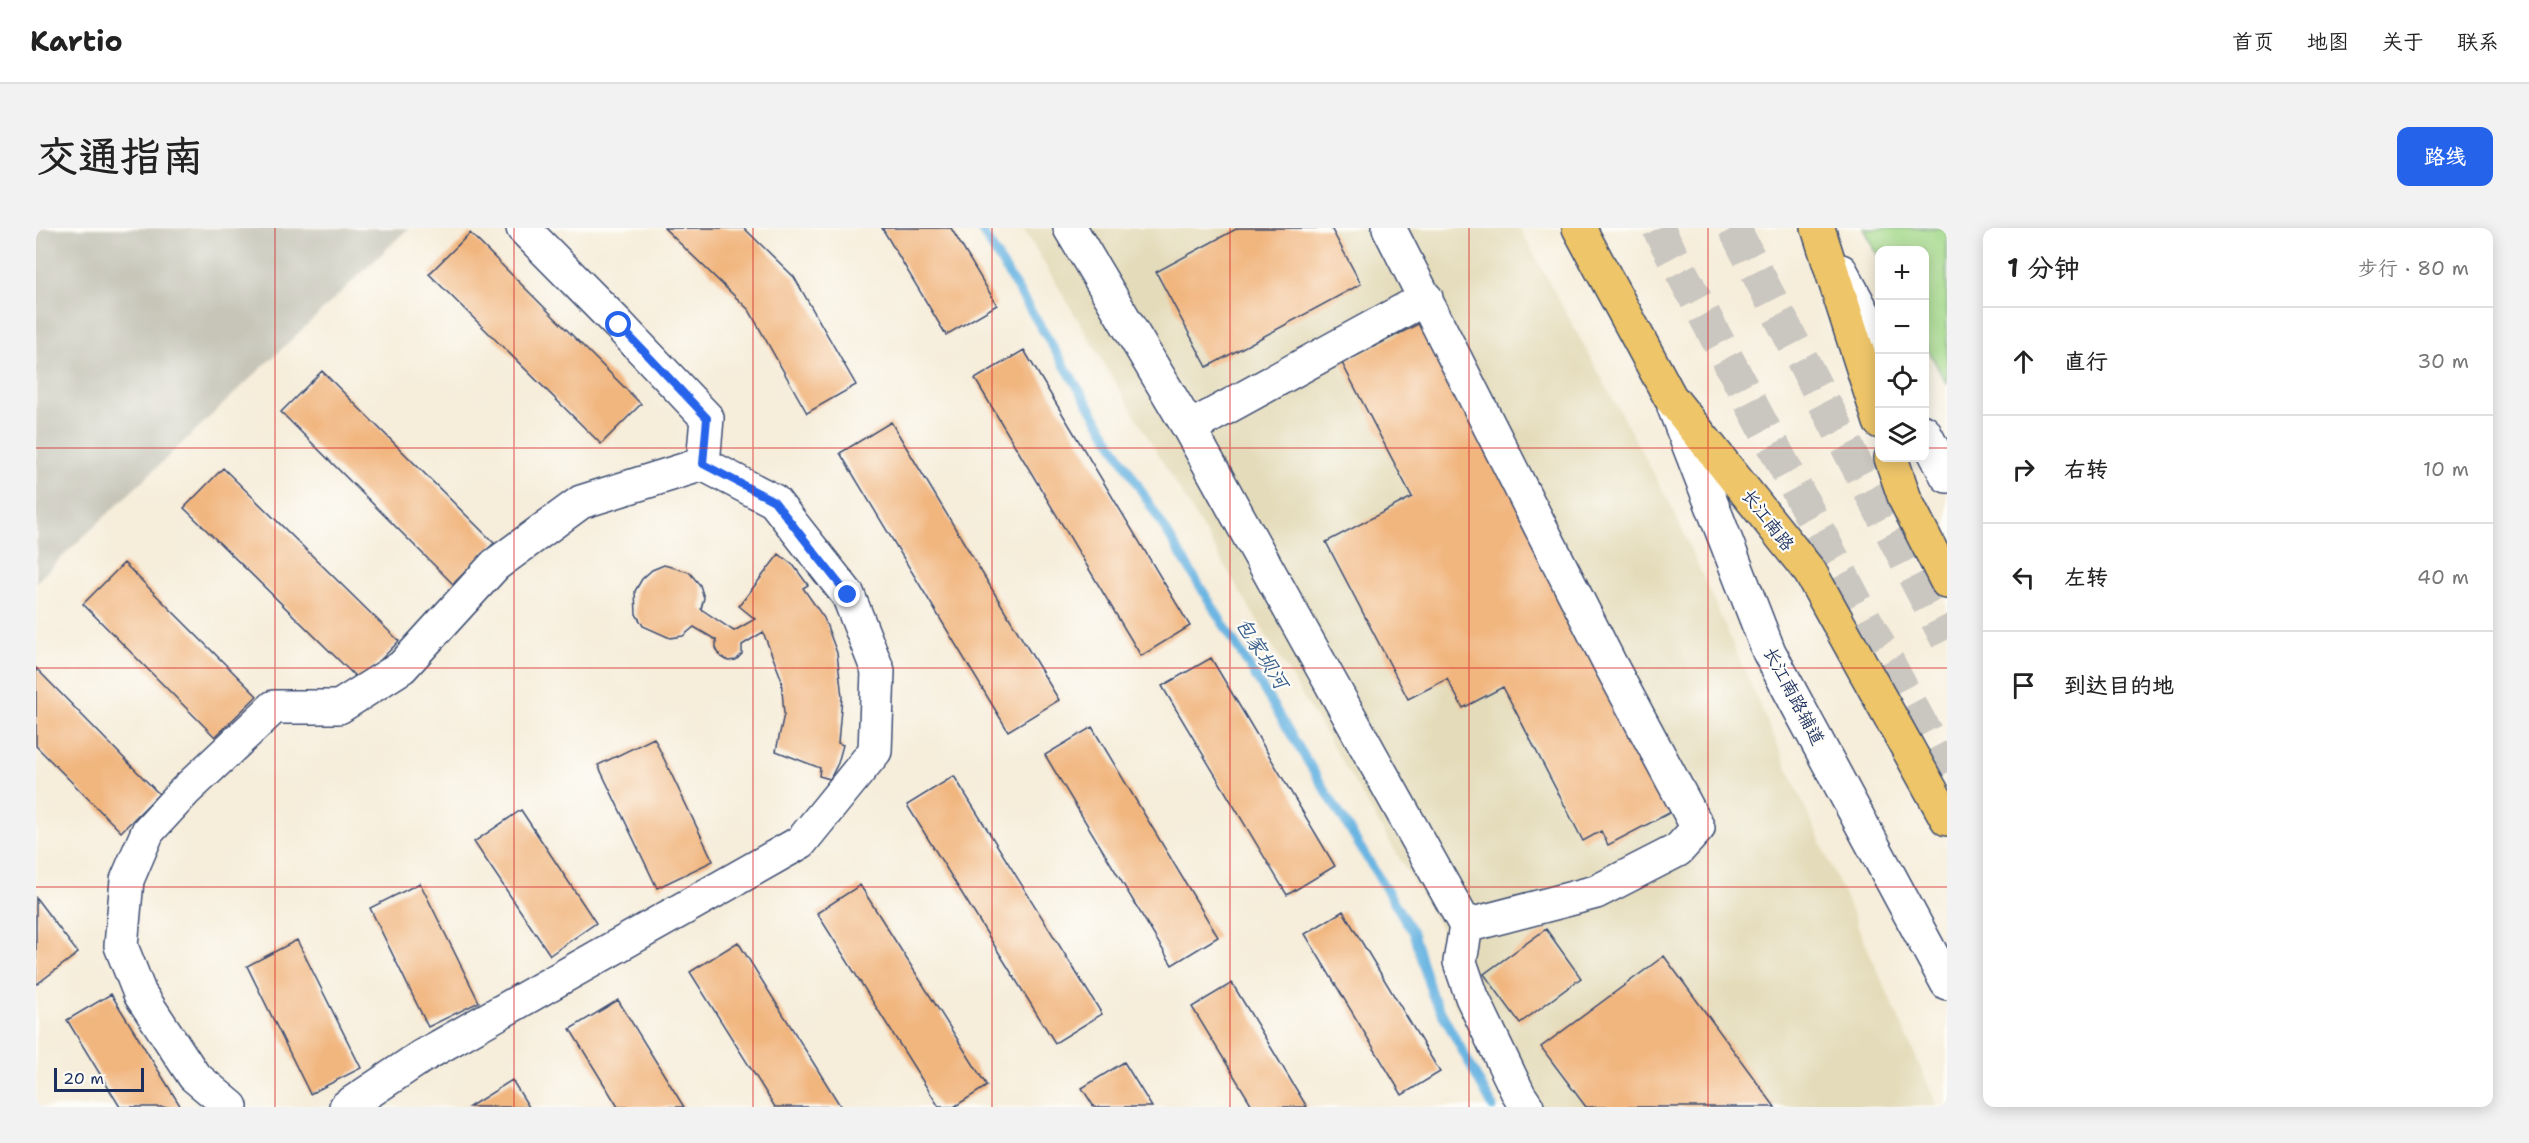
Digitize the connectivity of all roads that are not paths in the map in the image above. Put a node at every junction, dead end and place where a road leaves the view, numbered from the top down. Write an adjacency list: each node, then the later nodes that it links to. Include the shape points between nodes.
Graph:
1 (524, 228): 13 (street, via 707,418)
2 (1070, 228): 10 (street)
3 (1389, 228): 6 (street)
4 (1579, 228): 8 (main road, 长江南路)
5 (1819, 230): 7 (street); 9 (main road)
6 (1426, 298): 10 (street); 18 (street, via 1609,662 1698,828 1678,850 1596,892)
7 (1875, 335)
8 (1670, 397): 16 (main road, 长江南路, via 1810,572); 19 (street, 长江南路辅道, via 1769,652)
9 (1876, 408)
10 (1189, 428): 18 (street)
11 (1929, 442): 14 (street)
12 (1892, 462): 15 (main road, via 1905,499)
13 (703, 464): 20 (street, via 581,502 495,565 402,668 339,706 274,707 185,790 148,831 127,880 121,946 140,994 194,1076); 21 (street, via 774,501 848,595 878,671 875,751 801,842 421,1058)
14 (1947, 476)
15 (1947, 582)
16 (1939, 793): 17 (main road, 长江南路)
17 (1947, 819)
18 (1466, 926): 22 (street, via 1460,962 1472,997)
19 (1947, 982)
20 (231, 1107)
21 (346, 1107)
22 (1527, 1107)

